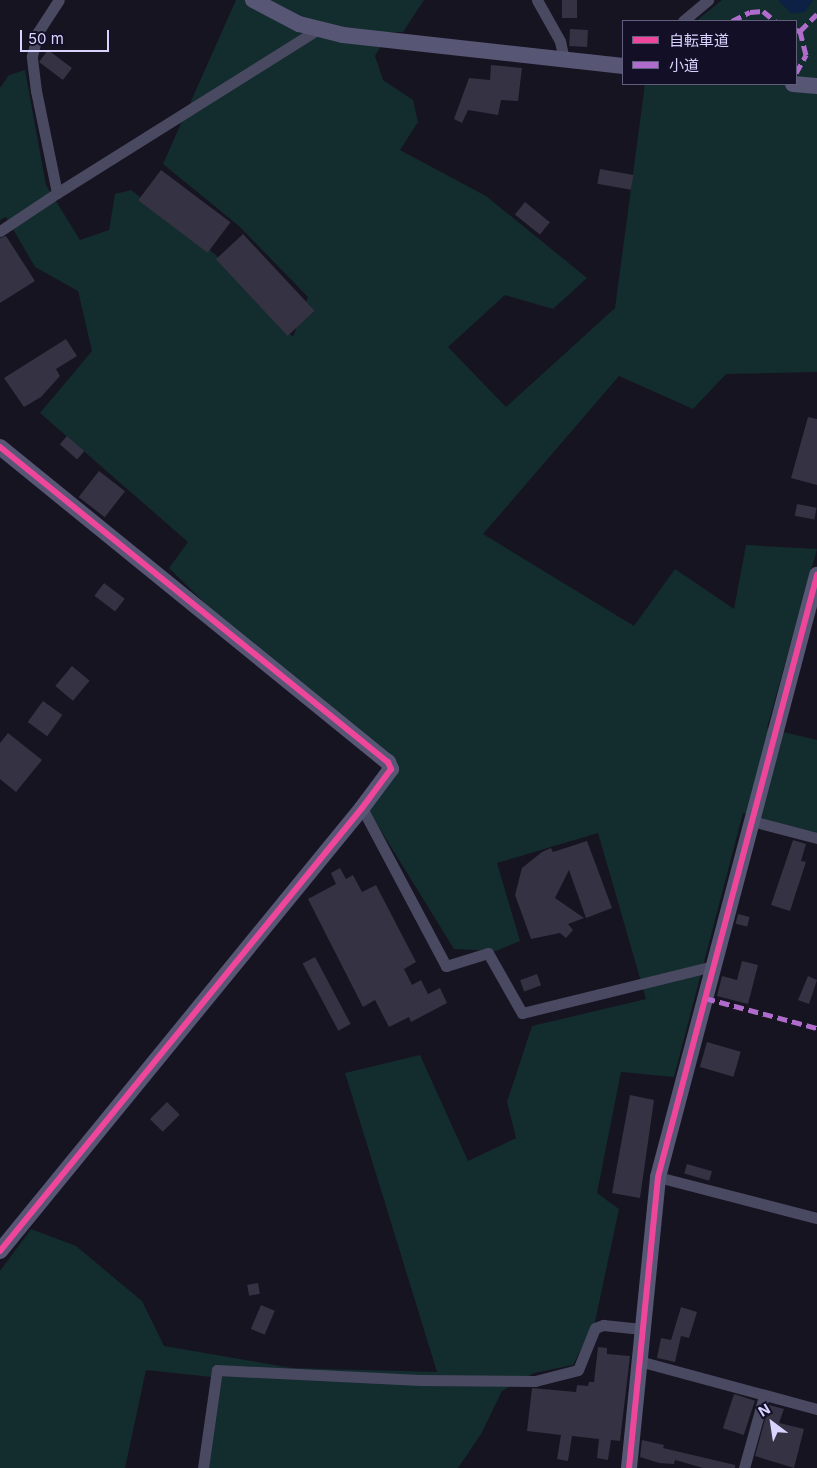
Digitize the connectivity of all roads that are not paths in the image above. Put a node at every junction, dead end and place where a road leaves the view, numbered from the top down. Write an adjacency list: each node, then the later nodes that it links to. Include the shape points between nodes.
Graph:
1 (58, 0): 11 (street, via 38,32 32,56)
2 (253, 0): 6 (street, via 278,15)
3 (537, 0): 7 (street, via 560,41)
4 (708, 0): 5 (street)
5 (684, 20)
6 (317, 30): 7 (street); 11 (street)
7 (564, 60): 8 (street)
8 (622, 66)
9 (797, 84): 10 (street)
10 (817, 86)
11 (57, 193): 12 (street)
12 (0, 231)
13 (0, 447): 15 (street, via 388,762 388,775)
14 (817, 575): 16 (street)
15 (362, 808): 18 (street, via 446,966 488,953 522,1013); 21 (street)
16 (752, 821): 17 (street); 18 (street)
17 (817, 838)
18 (714, 966): 19 (street)
19 (658, 1177): 20 (street); 22 (street)
20 (817, 1218)
21 (0, 1251)
22 (642, 1329): 23 (street); 26 (street, via 603,1325 595,1328 578,1370 535,1381 420,1380 217,1370)
23 (639, 1361): 24 (street); 27 (street)
24 (764, 1396): 25 (street); 28 (street)
25 (817, 1409)
26 (203, 1468)
27 (631, 1468)
28 (744, 1468)

